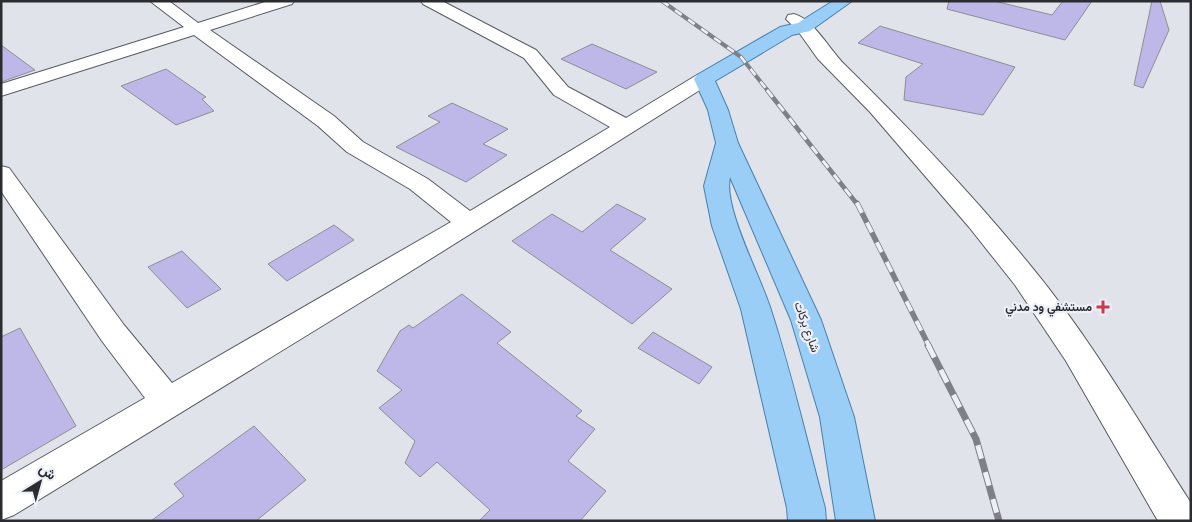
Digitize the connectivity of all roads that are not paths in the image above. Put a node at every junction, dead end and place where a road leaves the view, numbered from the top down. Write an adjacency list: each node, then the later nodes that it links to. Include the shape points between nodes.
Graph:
1 (158, 1): 7 (street)
2 (263, 1): 7 (street)
3 (286, 1): 7 (street)
4 (429, 1): 12 (street, via 530,54 561,91)
5 (822, 1): 8 (main road)
6 (844, 1): 8 (main road)
7 (194, 26): 10 (street); 11 (street); 15 (street, via 326,121 355,147 418,184)
8 (795, 26): 9 (main road); 20 (street, via 877,108 1025,278 1077,352)
9 (704, 79): 12 (street); 13 (main road, شارع بركات, via 718,110)
10 (1, 82)
11 (1, 90)
12 (625, 126): 15 (street)
13 (727, 143): 18 (main road, شارع بركات, via 716,186 725,226 756,309); 19 (main road, شارع بركات, via 806,320 837,417)
14 (1, 173): 16 (street, via 113,333)
15 (468, 222): 16 (street)
16 (168, 402): 17 (street)
17 (1, 502)
18 (807, 521)
19 (856, 521)
20 (1180, 521)

